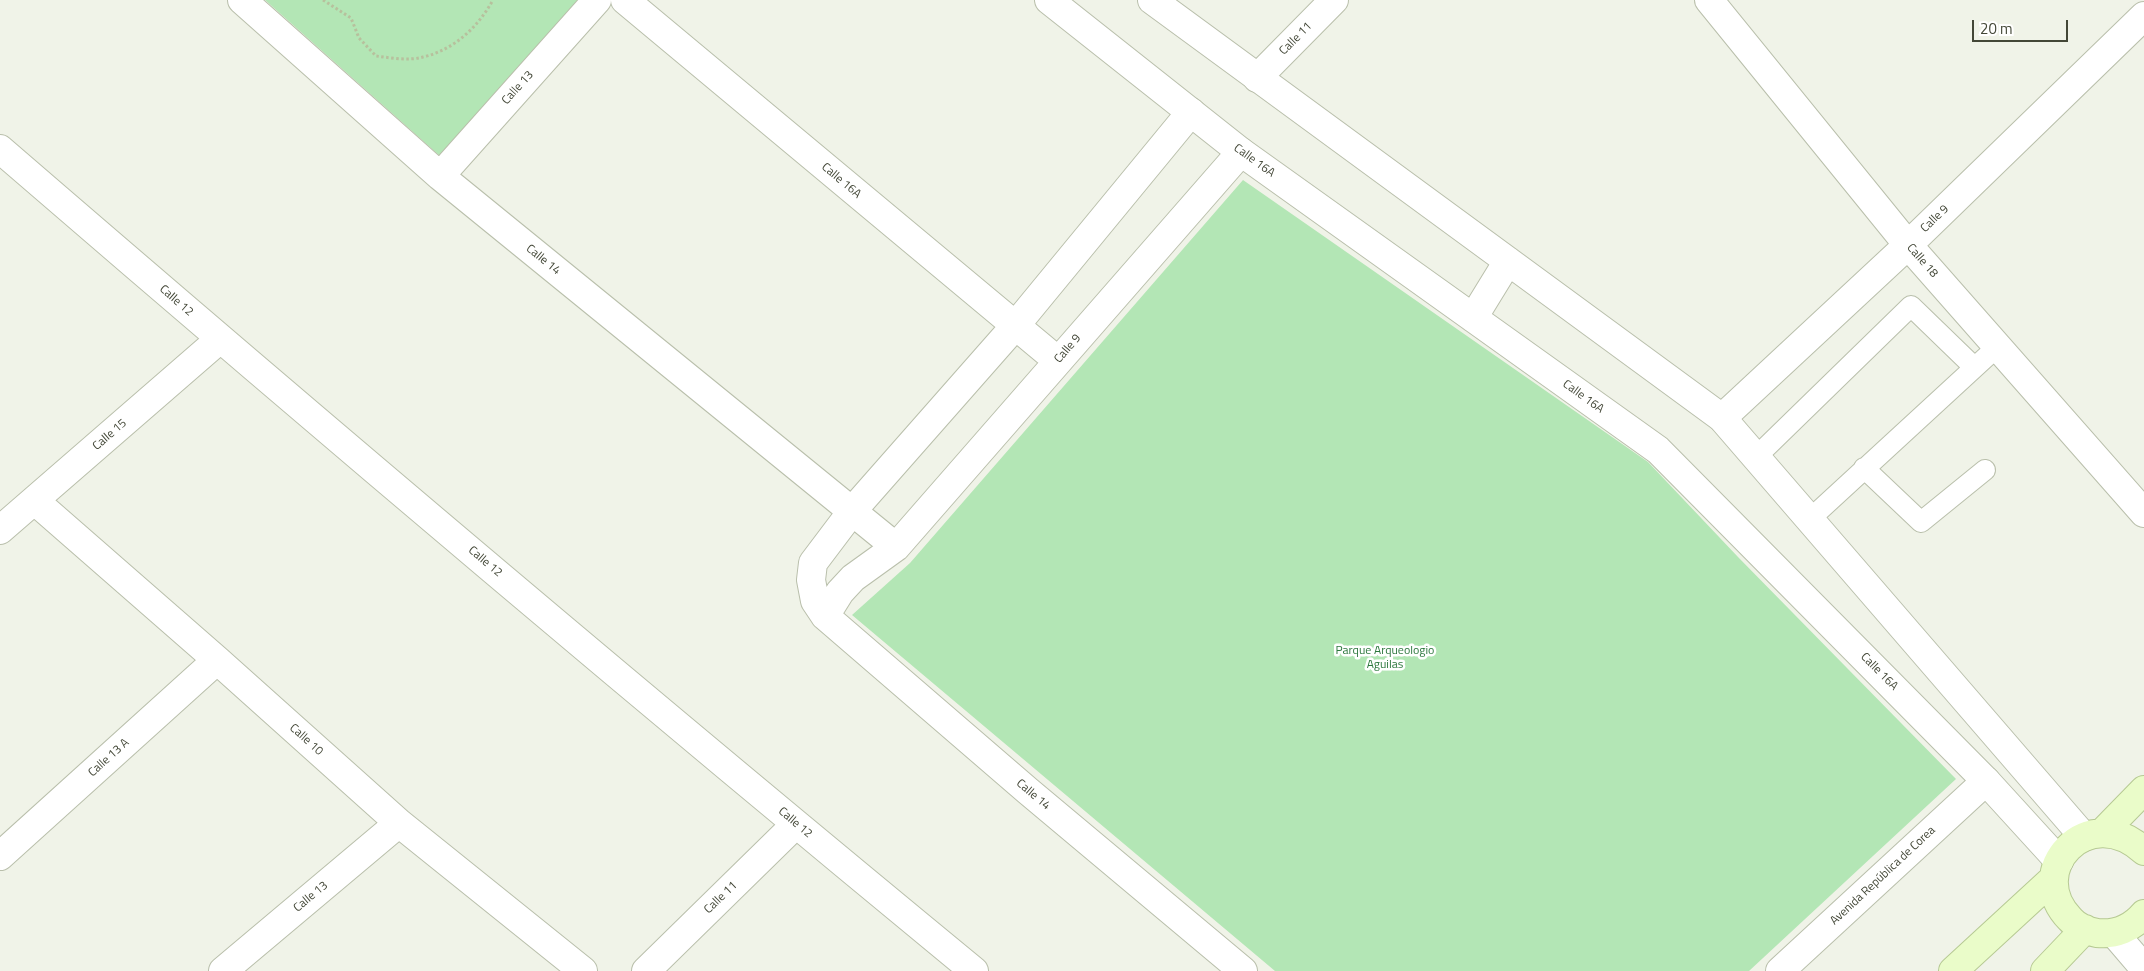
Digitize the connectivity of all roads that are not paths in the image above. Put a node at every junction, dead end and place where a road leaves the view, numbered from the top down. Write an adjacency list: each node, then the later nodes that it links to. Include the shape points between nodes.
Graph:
1 (242, 0): 13 (street, Calle 14)
2 (597, 0): 13 (street, Calle 13)
3 (625, 0): 17 (street, Calle 16A)
4 (1049, 0): 10 (street, Calle 16A)
5 (1152, 0): 9 (street)
6 (1334, 0): 9 (street, Calle 11)
7 (1709, 0): 14 (street, Calle 18)
8 (2144, 16): 14 (street, Calle 9)
9 (1258, 78): 15 (street)
10 (1191, 112): 12 (street, Calle 16A); 17 (street)
11 (0, 149): 18 (street, Calle 12)
12 (1241, 152): 16 (street, Calle 16A); 20 (street, Calle 9)
13 (440, 176): 27 (street, Calle 14)
14 (1908, 245): 19 (street, Calle 18); 22 (street, Calle 9)
15 (1508, 261): 16 (street); 22 (street)
16 (1473, 318): 34 (street, Calle 16A, via 1658,450)
17 (1015, 326): 20 (street, Calle 16A); 27 (street)
18 (220, 339): 26 (street, Calle 15); 37 (street, Calle 12)
19 (1997, 347): 21 (lane); 28 (street, Calle 18)
20 (1058, 361): 31 (street, Calle 9)
21 (1974, 367): 23 (lane, via 1911,306); 24 (lane)
22 (1722, 418): 23 (street)
23 (1756, 457): 29 (street)
24 (1864, 468): 25 (lane, via 1922,522); 29 (lane)
25 (1985, 470)
26 (35, 501): 30 (street, Calle 15); 33 (street, Calle 10)
27 (853, 510): 31 (street, Calle 14); 32 (street, Calle 14, via 813,562 811,580 815,601)
28 (2144, 513)
29 (1810, 519): 38 (street)
30 (0, 530)
31 (896, 547): 32 (street, via 853,578)
32 (825, 616): 50 (street, Calle 14)
33 (217, 660): 36 (street, Calle 10); 40 (street, Calle 13 A)
34 (1986, 781): 41 (street, Calle 16A); 51 (street, Avenida República de Corea)
35 (2144, 790): 38 (main road)
36 (399, 823): 46 (street, Calle 13); 47 (street, Calle 10)
37 (796, 824): 48 (street, Calle 11); 49 (street, Calle 12)
38 (2093, 835): 39 (main road, via 2118,834); 41 (main road, via 2074,843)
39 (2144, 851)
40 (0, 856)
41 (2057, 869): 43 (main road, via 2054,890 2064,913); 52 (main road)
42 (2144, 914): 44 (main road, via 2127,928)
43 (2085, 929): 44 (main road); 53 (main road)
44 (2114, 932): 45 (street)
45 (2144, 968)
46 (223, 971)
47 (583, 971)
48 (646, 971)
49 (974, 971)
50 (1243, 971)
51 (1780, 971)
52 (1953, 971)
53 (2045, 971)

